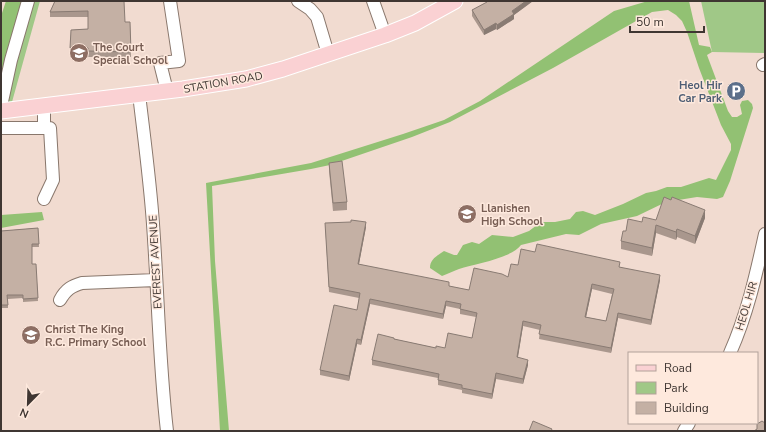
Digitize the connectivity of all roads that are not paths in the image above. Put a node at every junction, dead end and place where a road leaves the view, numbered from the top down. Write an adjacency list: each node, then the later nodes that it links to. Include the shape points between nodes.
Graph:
1 (28, 1): 11 (street)
2 (170, 1): 8 (street, via 179,61 160,63)
3 (298, 1): 7 (street, via 317,17)
4 (373, 1): 6 (street)
5 (455, 1): 6 (main road, STATION ROAD, via 415,23)
6 (385, 35): 7 (main road, STATION ROAD)
7 (328, 54): 8 (main road, STATION ROAD, via 246,79)
8 (167, 91): 9 (main road, STATION ROAD)
9 (139, 94): 10 (main road, STATION ROAD); 17 (street, EVEREST AVENUE, via 150,183)
10 (44, 105): 12 (main road, STATION ROAD); 14 (street)
11 (1, 106)
12 (1, 111)
13 (1, 128): 14 (street)
14 (44, 128): 15 (street, via 50,128 53,180)
15 (44, 198)
16 (765, 234): 19 (street, HEOL HIR, via 742,324)
17 (156, 280): 18 (street, via 82,283 64,292); 20 (street, EVEREST AVENUE)
18 (60, 300)
19 (730, 352)
20 (167, 431)

